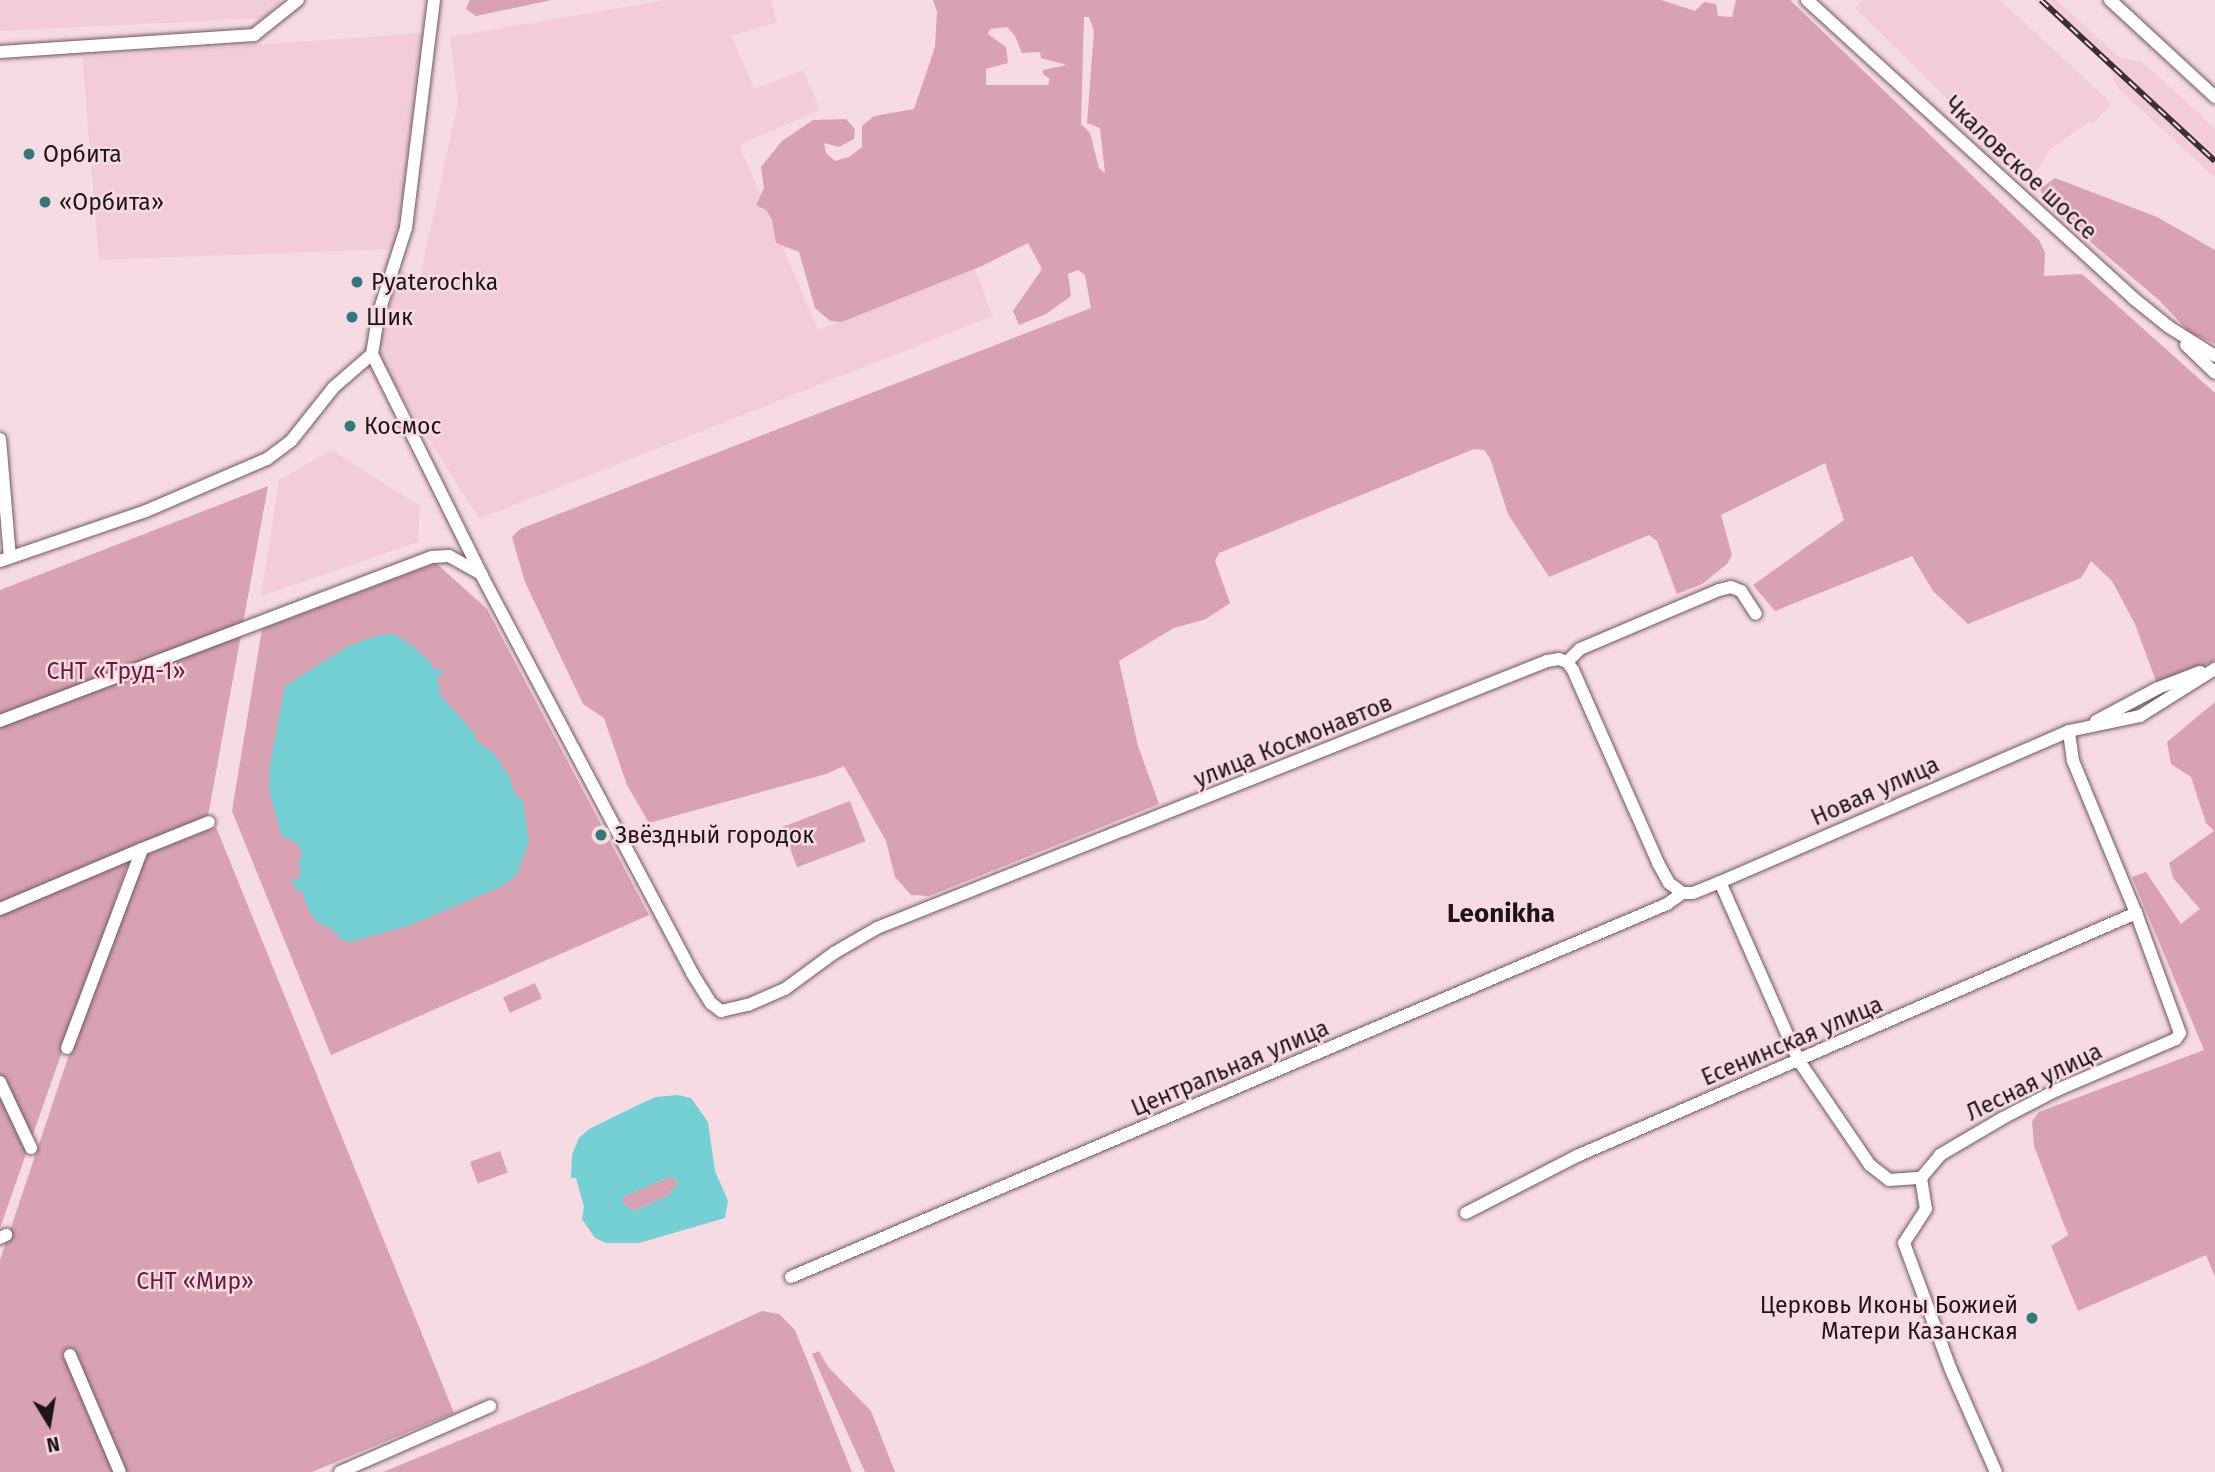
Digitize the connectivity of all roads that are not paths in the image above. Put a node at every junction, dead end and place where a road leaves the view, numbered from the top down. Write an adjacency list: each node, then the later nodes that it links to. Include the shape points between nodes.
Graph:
1 (434, 0): 8 (street, via 406,228 379,312)
2 (1807, 0): 7 (street, Чкаловское шоссе)
3 (2110, 0): 6 (street)
4 (294, 1): 5 (street, via 254,35)
5 (0, 51)
6 (2215, 97)
7 (2169, 327): 9 (street, Чкаловское шоссе); 10 (street)
8 (372, 355): 12 (street, via 334,387 291,441 267,459 159,506); 13 (street)
9 (2215, 356)
10 (2215, 373)
11 (0, 439): 12 (street)
12 (5, 559)
13 (481, 574): 15 (street, улица Космонавтов, via 692,973 721,1011 785,989 877,928 1548,662); 17 (street, via 449,556 432,557)
14 (1756, 614): 15 (street, улица Космонавтов, via 1741,591 1731,587 1719,590 1580,649)
15 (1567, 662): 22 (street, via 1658,863 1669,883)
16 (2215, 667): 18 (street, Новая улица, via 2140,716)
17 (0, 721)
18 (2069, 731): 21 (street, Новая улица); 24 (street, via 2073,761)
19 (209, 822): 20 (street)
20 (142, 849): 23 (street); 25 (street)
21 (1720, 882): 22 (street, Новая улица); 26 (street)
22 (1683, 893): 31 (street, Центральная улица, via 1667,904)
23 (0, 909)
24 (2136, 913): 26 (street, Есенинская улица); 29 (street, Лесная улица, via 2180,1027 2176,1039 2001,1119 1940,1155)
25 (67, 1048)
26 (1799, 1061): 29 (street, via 1870,1165 1889,1180); 30 (street, Есенинская улица, via 1577,1156)
27 (0, 1082): 28 (street)
28 (31, 1148)
29 (1921, 1178): 36 (street, via 1926,1209 1904,1243 1951,1370)
30 (1466, 1213)
31 (791, 1277)
32 (70, 1355): 34 (street)
33 (490, 1406): 35 (street)
34 (120, 1472)
35 (340, 1472)
36 (1996, 1472)

